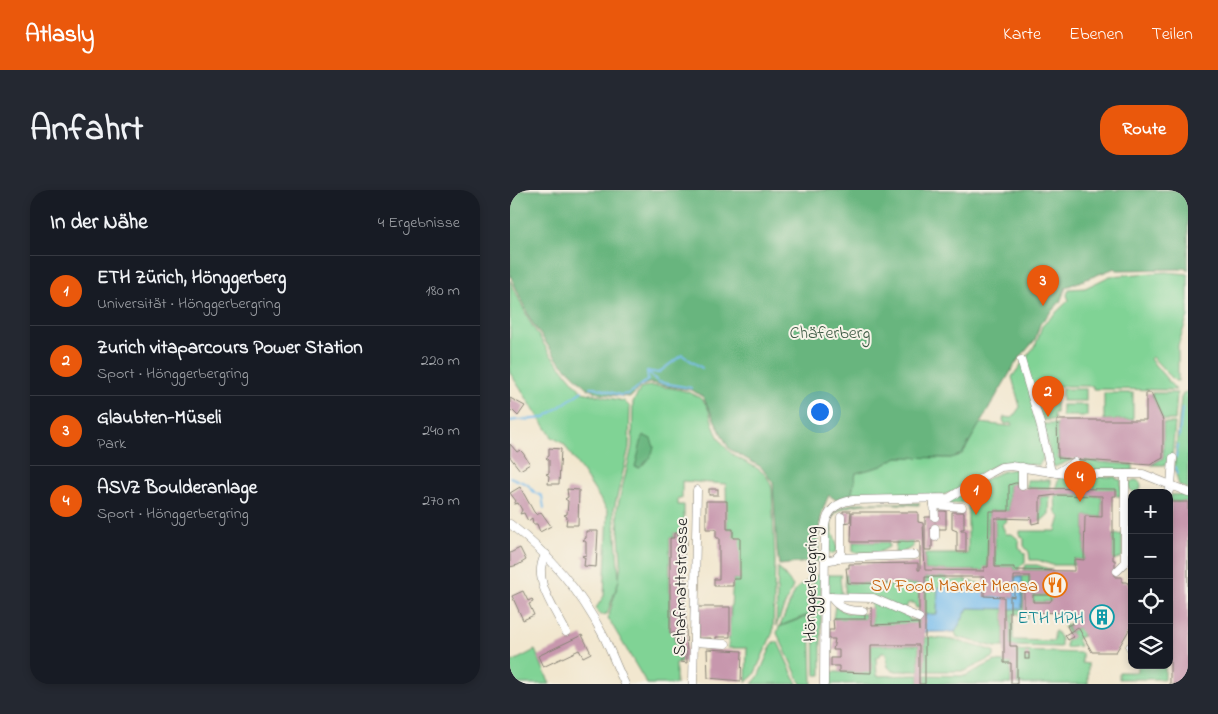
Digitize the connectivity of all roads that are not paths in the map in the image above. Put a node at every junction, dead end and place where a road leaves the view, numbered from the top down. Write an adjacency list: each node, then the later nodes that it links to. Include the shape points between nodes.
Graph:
1 (1021, 360): 5 (street)
2 (1173, 458): 9 (street)
3 (1074, 462): 5 (street)
4 (1022, 467): 5 (street, Hönggerbergring); 7 (street); 13 (street, Hönggerbergring, via 1001,467 955,496)
5 (1054, 472): 6 (street, Hönggerbergring)
6 (1125, 474): 8 (street, Hönggerbergring, via 1143,474); 24 (street, via 1125,563)
7 (1022, 486)
8 (1168, 489)
9 (1170, 489)
10 (697, 490): 29 (street, Schafmattstrasse)
11 (1173, 490): 12 (street, Hönggerbergring)
12 (1188, 492)
13 (934, 502): 14 (street); 16 (street); 23 (street, Hönggerbergring, via 853,500 840,503 826,518)
14 (962, 507)
15 (841, 517): 22 (street)
16 (934, 517)
17 (510, 524): 20 (street)
18 (935, 528): 19 (street)
19 (935, 537)
20 (546, 554): 28 (street, via 541,561 540,578); 31 (street, via 575,587 590,611)
21 (915, 555): 22 (street)
22 (839, 558): 23 (street)
23 (825, 561): 25 (street, Hönggerbergring)
24 (1118, 571)
25 (828, 597): 26 (street, via 845,610); 27 (street, via 873,598); 33 (street, Hönggerbergring)
26 (863, 611)
27 (919, 618)
28 (566, 632)
29 (694, 642): 30 (street); 32 (street, Schafmattstrasse)
30 (726, 644)
31 (625, 684)
32 (694, 684)
33 (824, 684)

